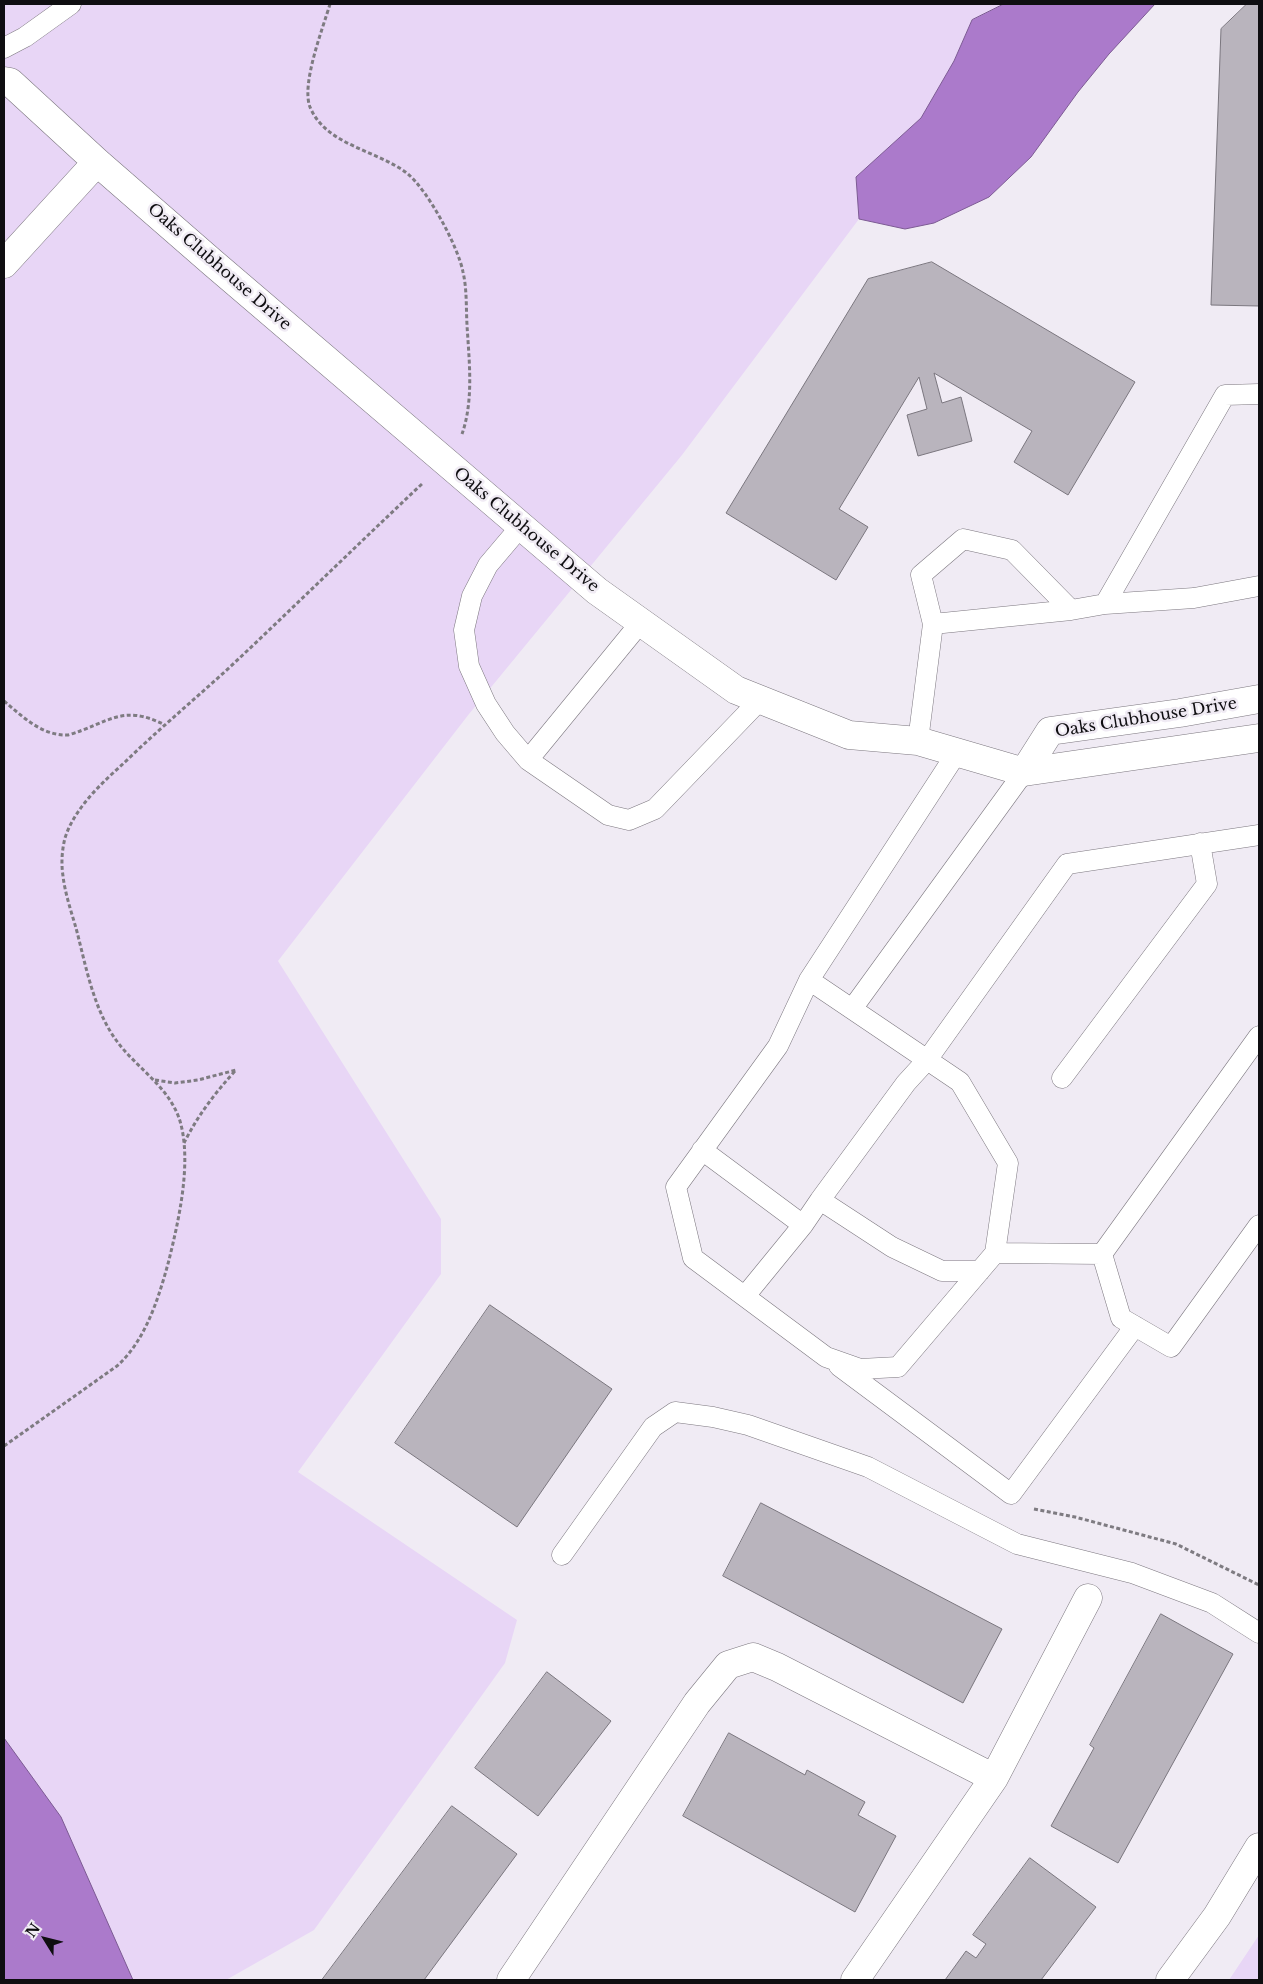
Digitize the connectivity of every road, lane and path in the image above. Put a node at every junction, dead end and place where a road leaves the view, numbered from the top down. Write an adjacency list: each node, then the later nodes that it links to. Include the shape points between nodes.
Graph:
1 (70, 4): 3 (lane)
2 (330, 4): 8 (path, via 308,80 309,105 316,118 337,137 395,165 420,187 431,201 463,271 470,366 468,405 458,445)
3 (4, 48)
4 (6, 77): 5 (street, Oaks Clubhouse Drive)
5 (97, 162): 6 (street); 8 (street, Oaks Clubhouse Drive)
6 (4, 264)
7 (1259, 394): 11 (lane, via 1225,395)
8 (446, 462): 9 (street, Oaks Clubhouse Drive); 18 (path)
9 (521, 526): 13 (street, Oaks Clubhouse Drive, via 597,591); 22 (lane, via 488,565 472,596 464,630 469,666 486,704)
10 (1259, 586): 11 (lane, via 1194,598)
11 (1105, 604): 12 (lane)
12 (1071, 610): 14 (lane); 14 (lane, via 1012,550 963,539 921,575)
13 (641, 622): 16 (street, Oaks Clubhouse Drive, via 736,690); 22 (lane)
14 (933, 624): 20 (lane)
15 (1259, 699): 23 (street, Oaks Clubhouse Drive, via 1050,731)
16 (760, 700): 20 (street, Oaks Clubhouse Drive, via 849,735); 22 (lane, via 655,809 629,820 608,814)
17 (4, 701): 18 (path, via 42,730 59,735 68,735 121,715 152,718)
18 (165, 725): 31 (path, via 81,808 72,822 62,851 65,886 98,1008 116,1040)
19 (1259, 738): 23 (street, Oaks Clubhouse Drive)
20 (918, 741): 21 (street, Oaks Clubhouse Drive)
21 (956, 754): 23 (street, Oaks Clubhouse Drive); 26 (lane)
22 (528, 760)
23 (1024, 772): 27 (lane)
24 (1259, 835): 25 (lane)
25 (1200, 844): 29 (lane, via 1067,864); 30 (lane, via 1207,884)
26 (809, 980): 27 (lane); 33 (lane, via 778,1046)
27 (852, 1009): 29 (lane)
28 (1259, 1036): 38 (lane)
29 (927, 1060): 34 (lane, via 906,1083); 37 (lane, via 960,1082 1008,1163)
30 (1062, 1078)
31 (154, 1080): 32 (path, via 179,1119); 32 (path, via 174,1083 236,1070 211,1098)
32 (184, 1144): 43 (path, via 182,1194 171,1252 156,1300 136,1344 117,1366)
33 (702, 1150): 35 (lane); 40 (lane, via 676,1187 693,1258)
34 (820, 1200): 35 (lane); 39 (lane, via 892,1247 942,1271)
35 (803, 1225): 40 (lane)
36 (1259, 1225): 41 (lane, via 1171,1347)
37 (995, 1253): 38 (lane); 39 (lane)
38 (1102, 1254): 41 (lane, via 1121,1318)
39 (980, 1271): 42 (lane, via 898,1367 860,1369)
40 (745, 1296): 42 (lane)
41 (1135, 1326): 44 (lane)
42 (826, 1357): 44 (lane)
43 (4, 1446)
44 (1011, 1494): 46 (path, via 1026,1508 1075,1517 1176,1544)
45 (562, 1555): 48 (lane, via 653,1427 675,1412 748,1425 868,1467 1018,1544 1132,1573 1212,1603)
46 (1259, 1586)
47 (1088, 1598): 49 (street)
48 (1259, 1633)
49 (994, 1778): 51 (street, via 777,1667 753,1657 728,1665 697,1703); 52 (street)
50 (1259, 1847): 53 (street, via 1217,1916)
51 (510, 1980)
52 (854, 1980)
53 (1170, 1980)

